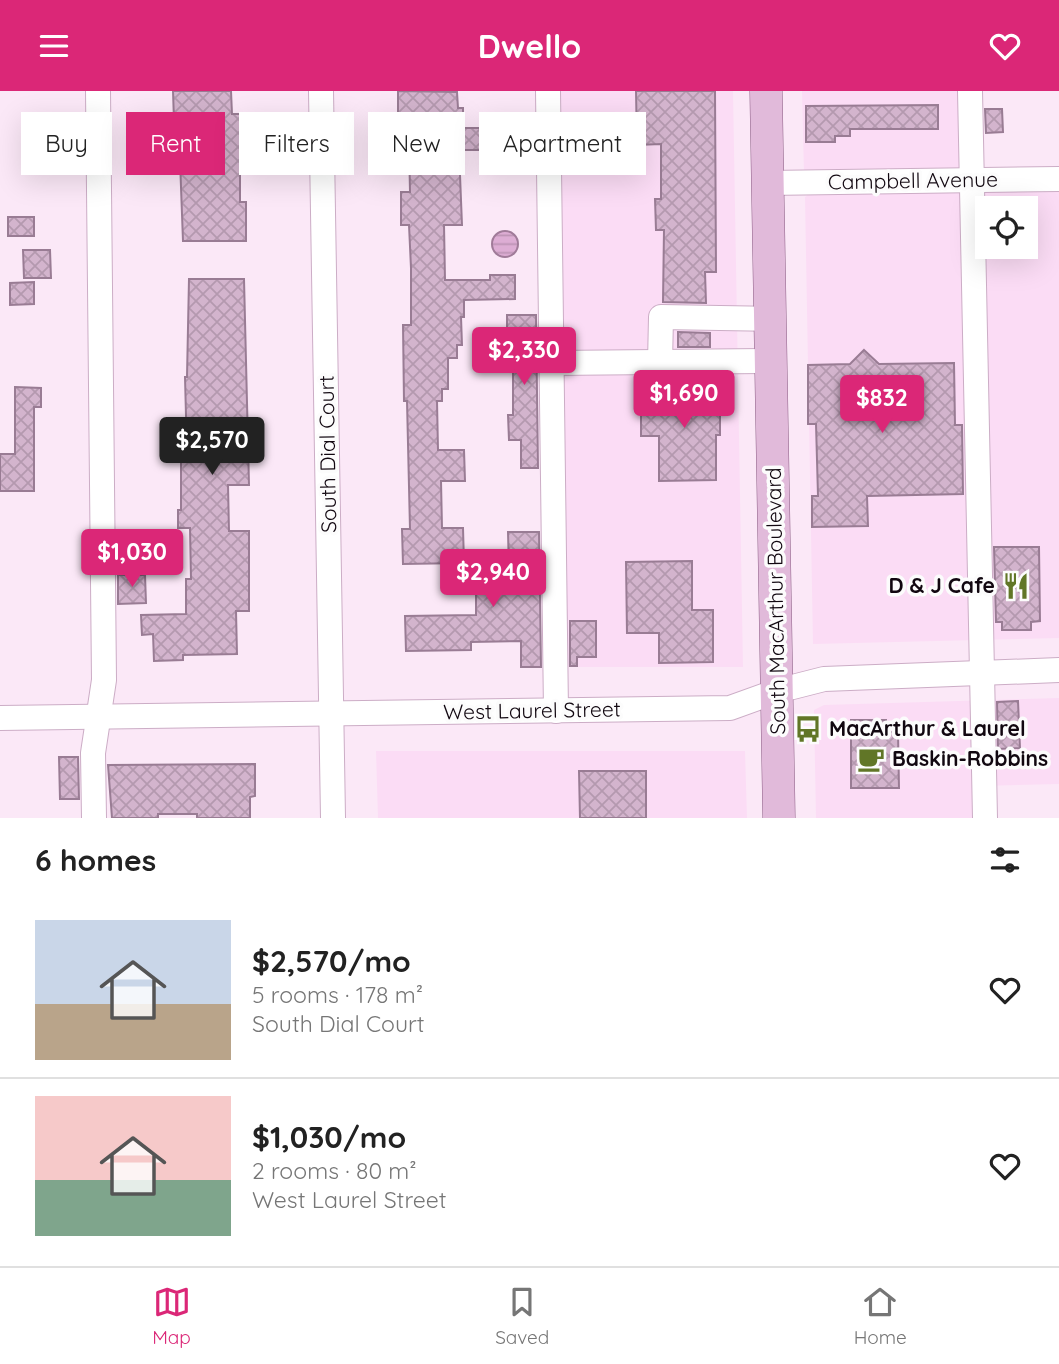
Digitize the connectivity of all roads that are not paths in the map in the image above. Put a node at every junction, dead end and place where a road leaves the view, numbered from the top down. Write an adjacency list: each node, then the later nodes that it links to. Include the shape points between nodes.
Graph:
1 (97, 91): 18 (street, via 104,672)
2 (321, 91): 17 (street, South Dial Court)
3 (548, 91): 11 (street)
4 (766, 91): 8 (main road, South MacArthur Boulevard)
5 (970, 91): 7 (street)
6 (1059, 179): 7 (street, Campbell Avenue)
7 (973, 180): 8 (street, Campbell Avenue); 14 (street)
8 (768, 183): 9 (main road, South MacArthur Boulevard)
9 (771, 319): 10 (main road, South MacArthur Boulevard); 12 (street, via 661,317)
10 (771, 361): 12 (street); 15 (main road, South MacArthur Boulevard)
11 (552, 363): 12 (street); 16 (street)
12 (660, 363)
13 (1059, 670): 14 (street, West Laurel Street)
14 (983, 673): 15 (street, West Laurel Street, via 824,679); 23 (street)
15 (778, 691): 16 (street, West Laurel Street, via 730,708); 22 (main road, South MacArthur Boulevard)
16 (556, 711): 17 (street, West Laurel Street)
17 (332, 715): 18 (street, West Laurel Street); 21 (street, South Dial Court)
18 (99, 717): 19 (street, West Laurel Street); 20 (street, via 93,753)
19 (0, 718)
20 (94, 818)
21 (333, 818)
22 (779, 818)
23 (985, 818)

